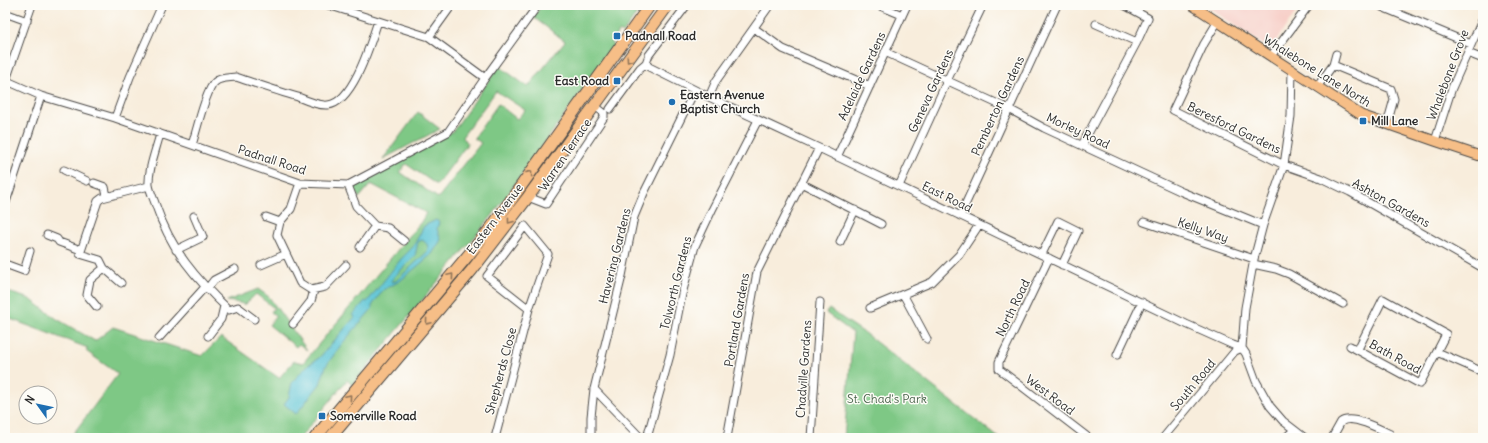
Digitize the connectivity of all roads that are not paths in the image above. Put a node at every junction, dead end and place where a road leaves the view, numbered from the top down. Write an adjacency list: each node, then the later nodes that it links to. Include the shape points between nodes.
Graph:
1 (32, 5): 21 (street)
2 (162, 5): 48 (street)
3 (328, 5): 22 (street)
4 (452, 5): 26 (street)
5 (538, 5): 37 (street)
6 (650, 5): 123 (highway, Eastern Avenue, one-way to 6, via 491,228)
7 (668, 5): 45 (highway, Eastern Avenue, one-way to 45)
8 (687, 5): 34 (street, via 649,55)
9 (770, 5): 25 (street)
10 (878, 5): 19 (street)
11 (907, 5): 19 (street, Adelaide Gardens)
12 (984, 5): 39 (street, Geneva Gardens)
13 (1057, 5): 46 (street, Pemberton Gardens)
14 (1124, 5): 27 (street, via 1148,18)
15 (1192, 5): 23 (main road, Whalebone Lane North)
16 (1308, 5): 32 (street)
17 (1382, 6): 28 (street)
18 (5, 13): 21 (street)
19 (902, 15): 29 (street, Adelaide Gardens)
20 (1483, 18): 28 (street, Whalebone Grove)
21 (27, 21): 38 (street)
22 (378, 21): 26 (street); 53 (street, via 367,56 354,83 339,100 328,105 312,102 236,77 224,78 215,82 209,94)
23 (1218, 21): 32 (main road, Whalebone Lane North); 58 (street, Beresford Gardens, via 1204,44 1173,110)
24 (1096, 24): 27 (street)
25 (754, 28): 40 (street, via 783,49); 44 (street, via 716,81)
26 (429, 37): 37 (street)
27 (1137, 42): 54 (street)
28 (1472, 44): 30 (street, Whalebone Grove)
29 (885, 52): 39 (street, Morley Road); 40 (street, Adelaide Gardens)
30 (1468, 53): 33 (street); 52 (street, Whalebone Grove, via 1444,111)
31 (1336, 54): 35 (street)
32 (1271, 56): 36 (main road, Whalebone Lane North)
33 (1483, 59)
34 (646, 63): 42 (street, East Road, via 649,67); 47 (street)
35 (1333, 65): 41 (street); 50 (street, via 1391,89 1394,99)
36 (1292, 69): 41 (main road, Whalebone Lane North); 58 (street, via 1291,116)
37 (485, 78): 63 (street, via 448,132)
38 (5, 80): 43 (street, Padnall Road)
39 (947, 81): 46 (street, Morley Road); 65 (street, Geneva Gardens)
40 (870, 86): 57 (street, Adelaide Gardens)
41 (1317, 87): 50 (main road, Whalebone Lane North, via 1361,115)
42 (695, 90): 44 (street, East Road); 120 (street, Havering Gardens, via 634,217)
43 (41, 96): 48 (street, Padnall Road); 60 (street)
44 (709, 97): 49 (street, East Road)
45 (595, 106): 67 (highway, Eastern Avenue); 67 (street, Warren Terrace, via 604,113 604,117 546,204)
46 (1009, 108): 54 (street, Morley Road, via 1044,128); 71 (street, Pemberton Gardens)
47 (610, 109)
48 (115, 118): 51 (street, Padnall Road)
49 (758, 120): 55 (street, East Road); 128 (street, Tolworth Gardens, via 695,246 670,355)
50 (1387, 124): 52 (main road, Whalebone Lane North)
51 (160, 134): 53 (street, Padnall Road); 64 (street)
52 (1435, 141): 56 (main road, Whalebone Lane North)
53 (192, 145): 61 (street, Padnall Road)
54 (1082, 145): 77 (street, Morley Road, via 1182,192)
55 (819, 148): 57 (street, East Road); 62 (street, Portland Gardens)
56 (1483, 156)
57 (837, 157): 65 (street, East Road)
58 (1284, 165): 77 (street); 95 (street, Ashton Gardens, via 1350,192)
59 (64, 170): 66 (street, via 105,187)
60 (8, 183): 68 (street)
61 (300, 183): 63 (street, Padnall Road); 73 (street, via 291,209)
62 (801, 183): 69 (street); 129 (street, Portland Gardens, via 757,272)
63 (348, 185): 78 (street, via 356,206)
64 (149, 186): 66 (street); 84 (street)
65 (899, 186): 71 (street, East Road)
66 (107, 196): 83 (street, via 98,201)
67 (528, 197): 124 (highway, Eastern Avenue, one-way to 124, via 472,270)
68 (5, 205)
69 (856, 210): 75 (street); 81 (street)
70 (194, 216): 84 (street, via 203,237)
71 (960, 216): 76 (street, East Road)
72 (266, 217): 73 (street)
73 (280, 222): 86 (street, via 277,235)
74 (1144, 222): 89 (street, Kelly Way)
75 (882, 224)
76 (979, 225): 87 (street, East Road); 100 (street, via 959,256 932,282)
77 (1263, 225): 89 (street)
78 (375, 226): 80 (street, via 388,228); 82 (street)
79 (47, 235): 83 (street)
80 (404, 242)
81 (840, 242)
82 (360, 247)
83 (81, 250): 94 (street, via 80,254 100,260)
84 (176, 250): 98 (street)
85 (30, 251): 90 (street, via 24,271)
86 (286, 254): 91 (street); 99 (street, via 300,283)
87 (1042, 254): 88 (street, East Road); 93 (street, via 1058,221 1078,231)
88 (1049, 258): 93 (street, East Road); 118 (street, North Road)
89 (1254, 262): 103 (street, Kelly Way, via 1288,274); 114 (street, via 1245,308)
90 (5, 264)
91 (261, 265)
92 (346, 265): 99 (street, via 325,287)
93 (1062, 265): 102 (street, East Road)
94 (104, 268): 97 (street); 104 (street, via 90,280 87,295)
95 (1483, 268)
96 (235, 269): 98 (street, via 214,280)
97 (121, 283)
98 (206, 288): 105 (street); 111 (street)
99 (314, 290): 109 (street, via 311,301)
100 (903, 294): 106 (street); 112 (street)
101 (820, 302): 130 (street, Chadville Gardens)
102 (1142, 302): 114 (street, East Road); 117 (street)
103 (1343, 304)
104 (97, 307)
105 (227, 308): 108 (street, via 238,306); 110 (street)
106 (870, 308)
107 (529, 309): 107 (street, Shepherds Close, via 548,254 525,226 487,276); 125 (street, Shepherds Close)
108 (254, 319)
109 (293, 324)
110 (208, 336)
111 (159, 338)
112 (927, 339)
113 (1350, 346): 115 (street, Bath Road)
114 (1242, 348): 121 (street, via 1270,406); 132 (street, South Road, via 1235,351)
115 (1358, 349): 116 (street, Bath Road, via 1420,384); 116 (street, via 1383,299 1446,334)
116 (1437, 352): 119 (street)
117 (1116, 355)
118 (998, 368): 131 (street, West Road)
119 (1483, 372)
120 (594, 389): 126 (street, Havering Gardens); 127 (street)
121 (1294, 430): 133 (street); 134 (street)
122 (1390, 434): 135 (street, via 1349,419 1341,422)
123 (315, 438)
124 (330, 438)
125 (494, 438)
126 (591, 438)
127 (641, 438)
128 (647, 438)
129 (727, 438)
130 (810, 438)
131 (1089, 438)
132 (1163, 438)
133 (1285, 438)
134 (1305, 438)
135 (1332, 438)

